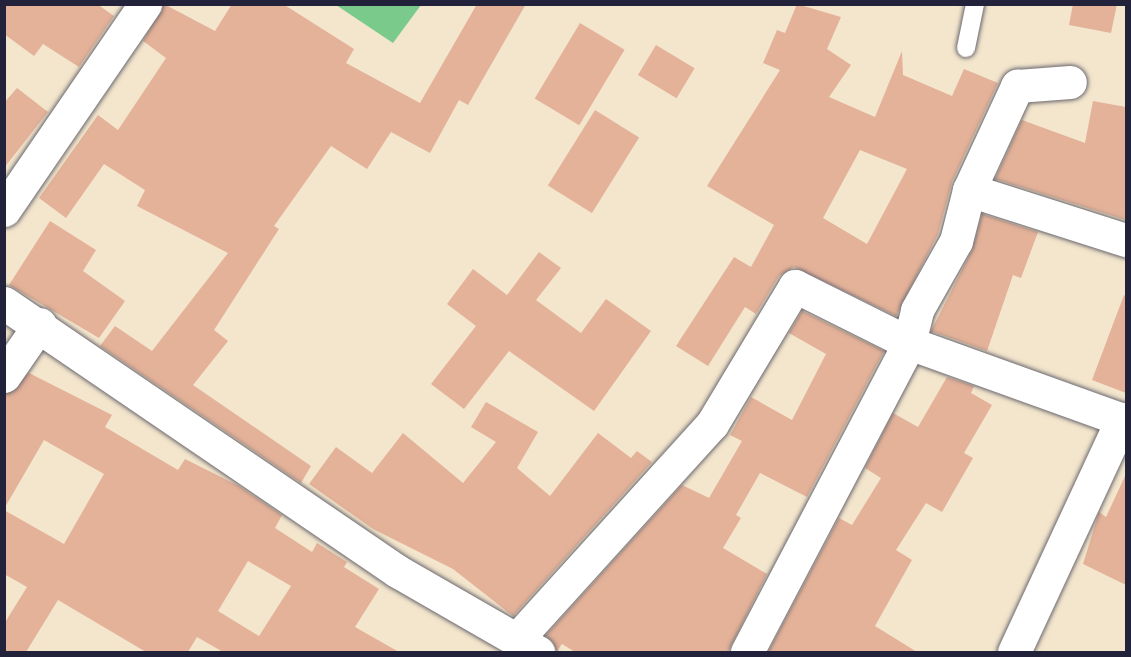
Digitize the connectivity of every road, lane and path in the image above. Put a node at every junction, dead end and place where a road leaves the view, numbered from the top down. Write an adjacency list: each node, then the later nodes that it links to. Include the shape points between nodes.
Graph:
1 (145, 4): 6 (street)
2 (975, 4): 3 (lane)
3 (966, 48)
4 (1070, 81): 5 (street, via 1017,86)
5 (969, 189): 7 (street); 10 (street, via 956,241 917,310)
6 (4, 210)
7 (1126, 240)
8 (4, 303): 9 (street)
9 (40, 324): 11 (street); 13 (street, via 177,425 377,558)
10 (909, 343): 12 (street); 13 (street, via 795,286 712,424); 14 (street)
11 (4, 376)
12 (1124, 420): 15 (street)
13 (527, 646)
14 (747, 652)
15 (1014, 652)

